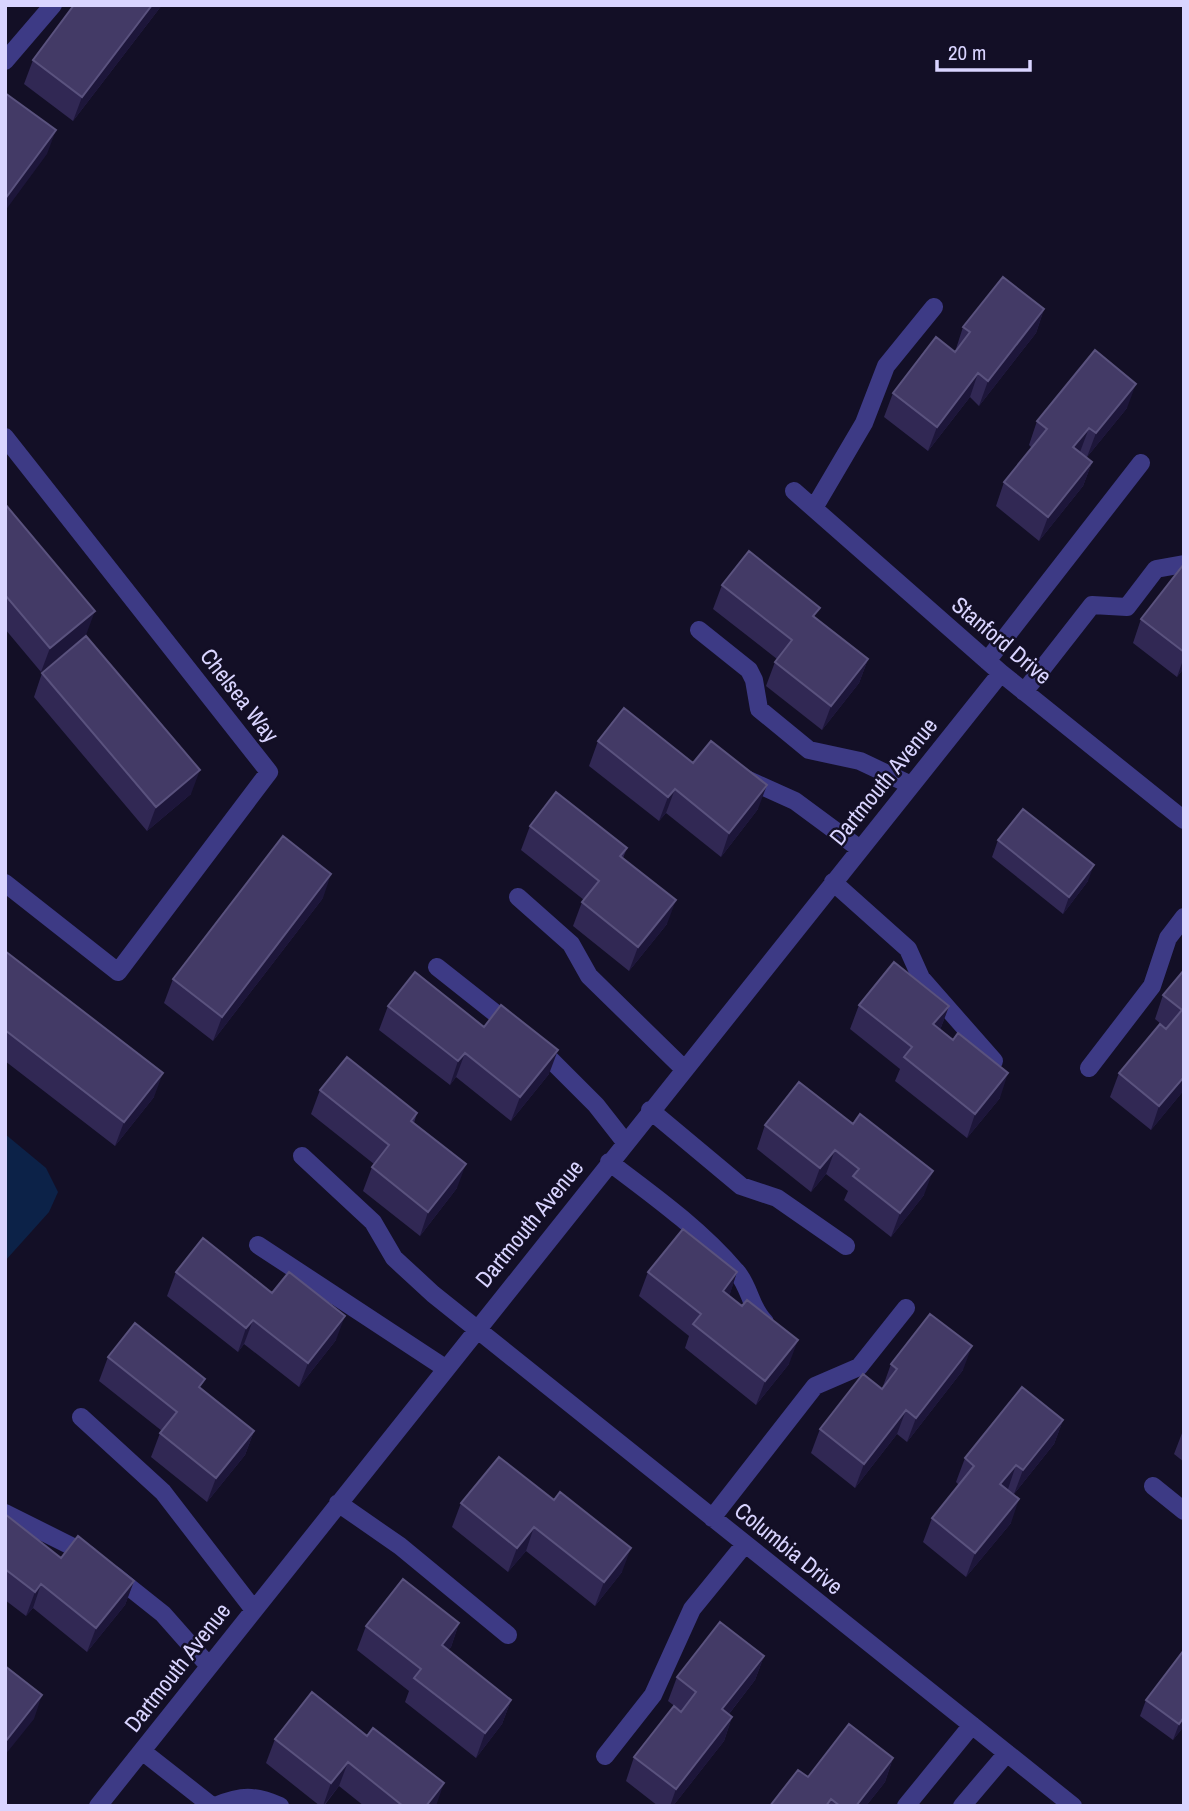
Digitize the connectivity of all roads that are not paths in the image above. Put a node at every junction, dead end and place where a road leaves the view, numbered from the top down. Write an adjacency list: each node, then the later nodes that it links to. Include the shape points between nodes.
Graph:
1 (53, 5): 2 (street)
2 (5, 61)
3 (934, 307): 7 (street, via 886,366 864,423)
4 (5, 438): 17 (street, Chelsea Way, via 269,772 118,972)
5 (1141, 464): 10 (street, Dartmouth Avenue)
6 (794, 491): 7 (street, Stanford Drive)
7 (814, 509): 10 (street, Stanford Drive)
8 (1184, 565): 11 (street, via 1156,569 1127,607 1092,605)
9 (699, 630): 13 (street, via 749,670 759,709 809,750 860,761)
10 (994, 667): 11 (street, Stanford Drive); 13 (street, Dartmouth Avenue)
11 (1024, 692): 14 (street, Stanford Drive)
12 (734, 771): 15 (street, via 795,801)
13 (911, 785): 15 (street, Dartmouth Avenue)
14 (1184, 821)
15 (860, 849): 16 (street, Dartmouth Avenue)
16 (833, 882): 21 (street, via 908,949 921,978); 23 (street, Dartmouth Avenue)
17 (5, 883)
18 (518, 897): 23 (street, via 571,944 589,976)
19 (1184, 917): 22 (street, via 1168,937 1152,986)
20 (437, 967): 25 (street, via 550,1056)
21 (994, 1061)
22 (1089, 1068)
23 (684, 1069): 24 (street, Dartmouth Avenue)
24 (650, 1110): 25 (street, Dartmouth Avenue); 29 (street, via 741,1186 777,1198)
25 (625, 1142): 27 (street, Dartmouth Avenue)
26 (302, 1156): 31 (street, Columbia Drive, via 373,1222 394,1258)
27 (609, 1162): 31 (street, Dartmouth Avenue); 32 (street, via 697,1229 739,1274 757,1315)
28 (258, 1245): 33 (street)
29 (846, 1246)
30 (906, 1308): 39 (street, via 859,1367 815,1386)
31 (475, 1329): 33 (street, Dartmouth Avenue); 39 (street, Columbia Drive)
32 (775, 1330)
33 (445, 1368): 36 (street, Dartmouth Avenue)
34 (81, 1417): 41 (street, via 163,1492)
35 (1153, 1486): 37 (street)
36 (338, 1503): 41 (street, Dartmouth Avenue); 42 (street, via 400,1546)
37 (1184, 1511)
38 (5, 1513): 43 (street, via 82,1549 163,1614)
39 (712, 1518): 40 (street, Columbia Drive)
40 (745, 1544): 44 (street, Columbia Drive); 47 (street, via 692,1609 653,1695)
41 (254, 1609): 43 (street, Dartmouth Avenue)
42 (508, 1635)
43 (209, 1666): 45 (street, Dartmouth Avenue)
44 (972, 1725): 46 (street, Columbia Drive); 51 (street)
45 (142, 1751): 48 (street, Dartmouth Avenue); 49 (street)
46 (1007, 1753): 52 (street); 53 (street, Columbia Drive)
47 (605, 1756)
48 (98, 1806)
49 (214, 1806): 50 (street, via 233,1798 258,1796)
50 (280, 1806)
51 (906, 1806)
52 (962, 1806)
53 (1073, 1806)

